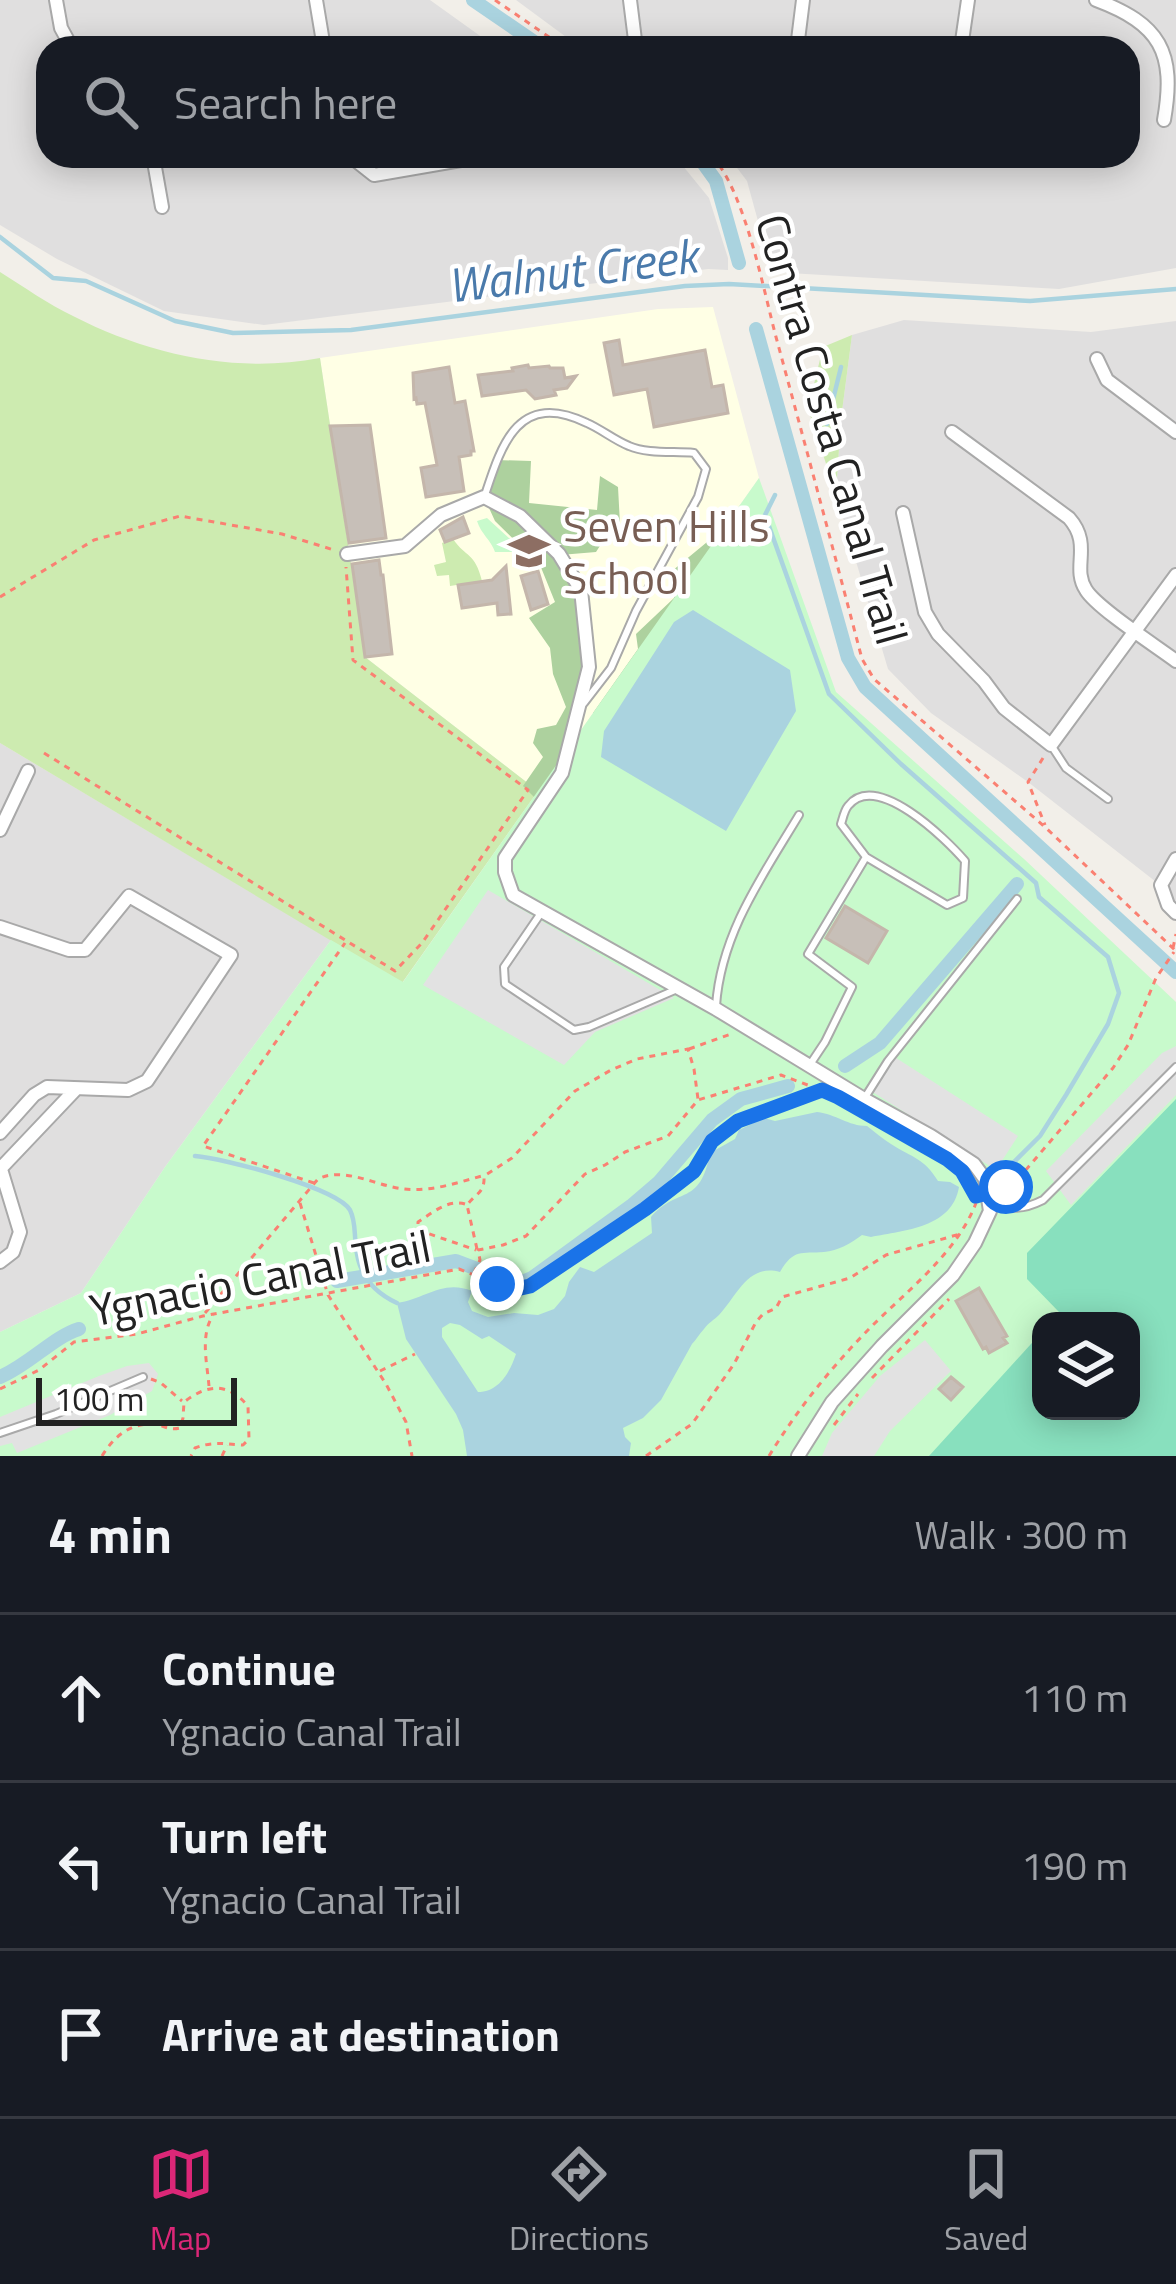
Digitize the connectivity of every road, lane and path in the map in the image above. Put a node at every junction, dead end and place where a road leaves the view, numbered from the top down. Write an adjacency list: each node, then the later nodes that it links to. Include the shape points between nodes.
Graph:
1 (56, 0): 8 (street)
2 (316, 0): 9 (street)
3 (495, 0): 10 (path)
4 (630, 0): 11 (street)
5 (803, 0): 12 (street)
6 (968, 0): 13 (street)
7 (1096, 0): 14 (street, via 1136,17 1160,43 1172,89)
8 (65, 36)
9 (322, 36)
10 (548, 36)
11 (634, 36)
12 (798, 36)
13 (963, 36)
14 (1164, 120)
15 (155, 168): 19 (street)
16 (365, 168): 17 (street, via 374,175)
17 (415, 168)
18 (723, 168): 36 (path, Contra Costa Canal Trail, via 758,268 862,659 874,679)
19 (162, 207)
20 (1097, 358): 22 (street, via 1107,380)
21 (952, 432): 28 (street, via 1069,518 1080,534 1085,590)
22 (1176, 432)
23 (484, 497): 25 (street, via 441,515 405,546); 30 (street, via 520,516 581,590 589,667); 30 (lane, via 506,437 550,412 633,448 694,453 706,469 611,668)
24 (903, 514): 31 (street, via 938,634 1004,708)
25 (346, 554): 27 (path, via 180,516 94,540); 45 (path, via 353,660 529,790 395,971)
26 (1176, 575): 28 (street)
27 (0, 597)
28 (1136, 630): 29 (street); 31 (street)
29 (1176, 661)
30 (578, 710): 41 (street, via 562,773 505,858 513,895)
31 (1051, 746): 34 (lane); 36 (path, via 1028,782)
32 (44, 753): 45 (path)
33 (28, 771): 37 (street)
34 (1108, 799)
35 (799, 814): 48 (lane, via 741,910)
36 (1045, 826): 46 (path, Contra Costa Canal Trail)
37 (0, 830)
38 (866, 857): 38 (lane, via 947,905 963,898 965,861 879,796 849,805 841,824); 51 (lane, via 808,954 852,987)
39 (1176, 859): 42 (street, via 1161,885)
40 (1017, 899): 56 (lane)
41 (542, 913): 47 (street); 47 (lane, via 504,967 506,984 574,1030)
42 (1176, 913)
43 (0, 927): 53 (street, via 86,950 129,896 231,955 147,1081 128,1090)
44 (1176, 934): 46 (path)
45 (347, 940): 62 (path, via 203,1146)
46 (1175, 950): 63 (path, via 1113,1068 1013,1185)
47 (678, 989): 48 (street)
48 (716, 1009): 49 (street)
49 (746, 1028): 50 (path); 51 (street)
50 (688, 1049): 57 (path); 61 (path, via 637,1059 575,1091)
51 (809, 1066): 56 (street)
52 (1176, 1066): 63 (lane, via 1043,1200 1023,1210)
53 (76, 1089): 58 (street, via 41,1090); 59 (street)
54 (822, 1090): 55 (path); 57 (path, via 781,1075); 69 (path, Ygnacio Canal Trail, via 738,1121 712,1141 694,1171 530,1286 512,1290)
55 (838, 1097)
56 (864, 1099): 63 (street, via 974,1164)
57 (698, 1100): 67 (path, via 668,1136 585,1174 526,1236)
58 (0, 1133)
59 (1, 1167): 68 (street, via 20,1232 14,1252)
60 (962, 1171): 63 (path)
61 (484, 1176): 62 (path, via 433,1190 331,1173); 65 (path, via 480,1195)
62 (314, 1184): 64 (path)
63 (985, 1196): 66 (path); 87 (street, via 986,1221 953,1274 832,1402)
64 (299, 1199): 70 (path); 72 (path)
65 (467, 1204): 67 (path); 67 (path, via 442,1207 418,1230)
66 (960, 1234): 85 (path, via 782,1298 756,1322 692,1424); 86 (path, via 824,1377)
67 (478, 1250): 69 (path)
68 (0, 1262)
69 (474, 1274): 70 (path, Ygnacio Canal Trail, via 459,1269)
70 (328, 1295): 71 (path, Ygnacio Canal Trail); 74 (path)
71 (213, 1315): 72 (path, Ygnacio Canal Trail); 76 (path, via 205,1340)
72 (203, 1316): 77 (path, Ygnacio Canal Trail, via 74,1342)
73 (416, 1354): 74 (path)
74 (378, 1372): 84 (path, via 406,1422)
75 (143, 1377): 78 (path); 79 (lane)
76 (209, 1388): 78 (path); 80 (path, via 233,1392 248,1406 249,1439)
77 (0, 1389)
78 (184, 1402): 81 (path, via 180,1428 131,1428)
79 (0, 1433)
80 (228, 1443): 82 (path, via 207,1443); 83 (path)
81 (102, 1456)
82 (191, 1456)
83 (221, 1456)
84 (412, 1456)
85 (646, 1456)
86 (769, 1456)
87 (798, 1456)

